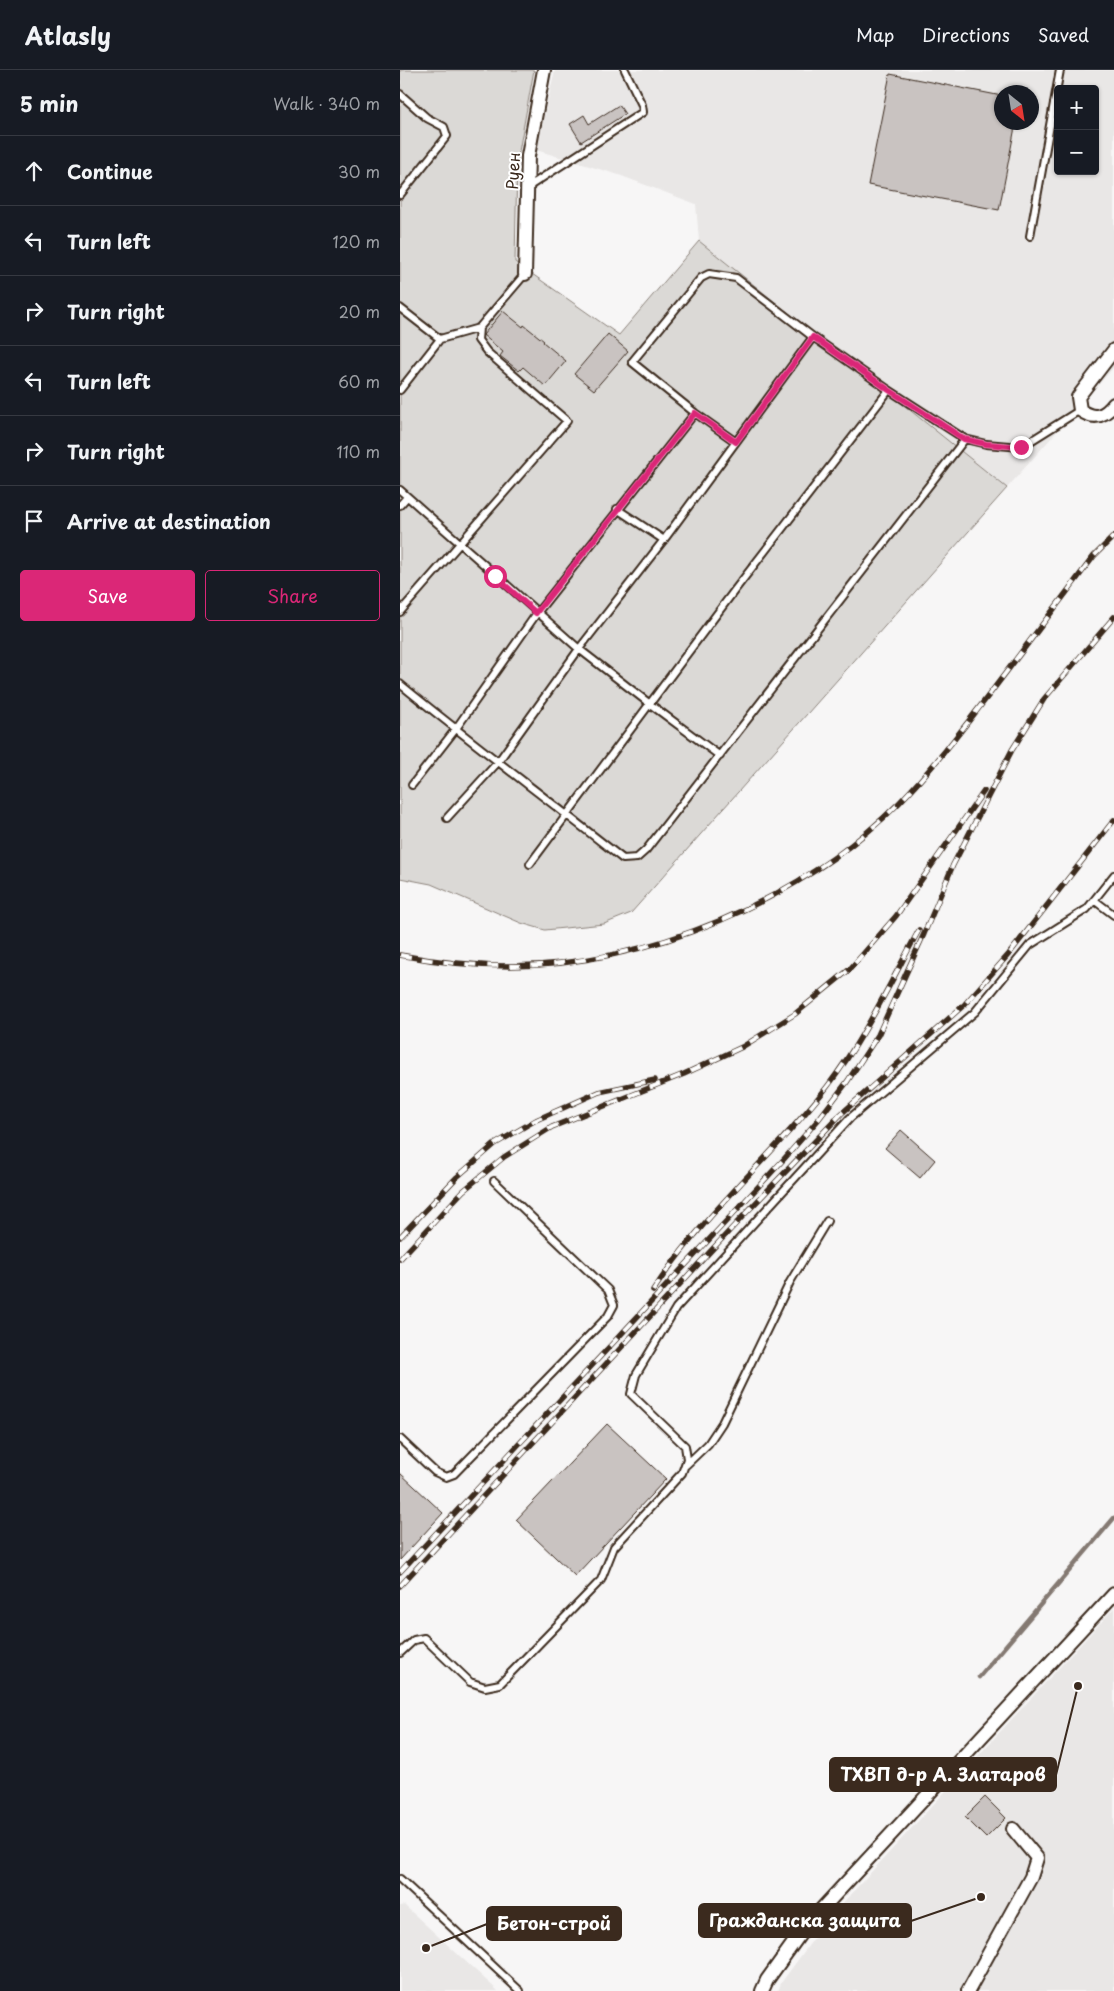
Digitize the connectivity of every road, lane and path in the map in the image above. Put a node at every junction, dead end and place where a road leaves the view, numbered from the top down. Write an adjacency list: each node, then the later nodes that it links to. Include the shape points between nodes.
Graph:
1 (544, 70): 5 (street, Руен, via 528,156)
2 (625, 70): 5 (lane, via 643,112)
3 (1060, 70): 7 (lane)
4 (400, 94): 6 (lane, via 427,118 444,127 447,136)
5 (527, 187): 8 (street, Руен)
6 (400, 196)
7 (1030, 236)
8 (525, 274): 10 (lane)
9 (400, 308): 12 (lane)
10 (479, 328): 12 (lane); 26 (lane, via 478,340 486,352 568,421)
11 (813, 337): 15 (lane); 18 (lane, via 736,278 709,274 701,278 632,362); 20 (lane)
12 (440, 339): 14 (lane)
13 (1113, 356): 17 (street, via 1078,397)
14 (400, 390)
15 (889, 390): 19 (lane); 31 (lane)
16 (1114, 404): 17 (street, via 1099,416 1088,416)
17 (1080, 410): 19 (lane, via 1021,447)
18 (695, 413): 20 (lane); 24 (lane)
19 (964, 439): 33 (lane)
20 (736, 442): 25 (lane)
21 (400, 490): 22 (lane)
22 (407, 497): 23 (lane); 26 (lane)
23 (400, 505)
24 (617, 509): 25 (lane); 28 (lane)
25 (664, 540): 29 (lane)
26 (461, 543): 27 (lane); 28 (lane)
27 (400, 612)
28 (536, 613): 29 (lane); 32 (lane)
29 (579, 649): 31 (lane); 34 (lane)
30 (400, 684): 32 (lane)
31 (650, 704): 33 (lane); 36 (lane)
32 (455, 730): 34 (lane); 35 (lane)
33 (720, 756): 36 (lane, via 637,858 623,859)
34 (498, 762): 36 (lane); 37 (lane)
35 (412, 785)
36 (567, 814): 38 (lane)
37 (447, 818)
38 (530, 864)
39 (1114, 875): 40 (lane)
40 (1094, 900): 41 (lane); 45 (lane, via 1087,909 1030,945 975,1012 850,1118 676,1308 636,1375 631,1394 685,1446)
41 (1114, 915)
42 (494, 1181): 44 (lane, via 608,1290 614,1305 608,1316 454,1474 446,1477 435,1472)
43 (827, 1221): 45 (lane, via 790,1282 722,1423 708,1444)
44 (400, 1439)
45 (685, 1466): 47 (lane, via 614,1548 601,1580 500,1684 485,1687 470,1682 424,1638 414,1640)
46 (1114, 1594): 51 (street, via 805,1927)
47 (400, 1653)
48 (1013, 1829): 52 (street, via 1037,1858 1031,1877)
49 (400, 1879): 50 (lane)
50 (520, 1991)
51 (762, 1991)
52 (968, 1991)

